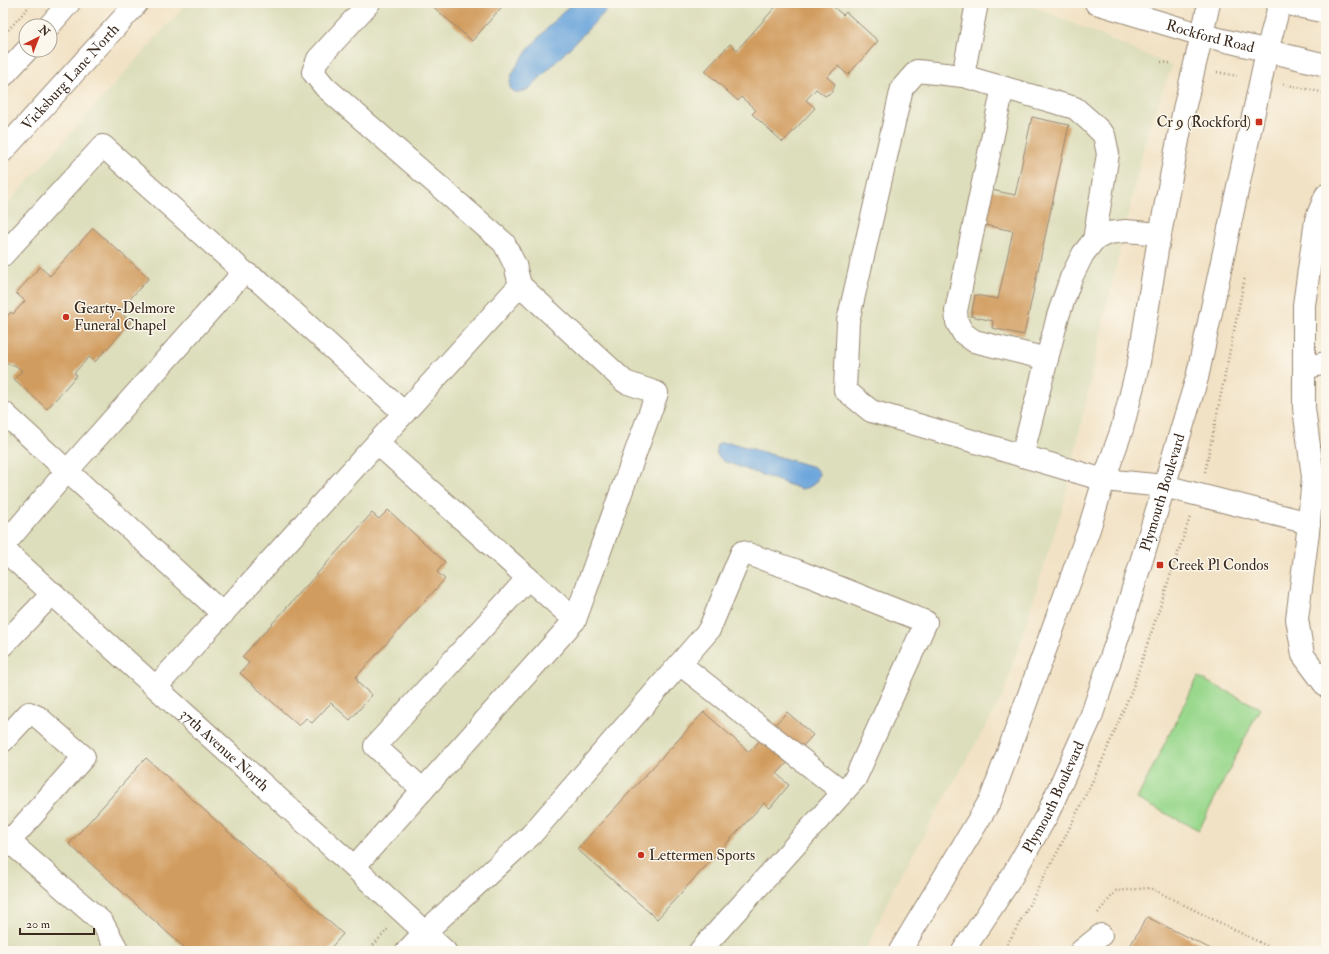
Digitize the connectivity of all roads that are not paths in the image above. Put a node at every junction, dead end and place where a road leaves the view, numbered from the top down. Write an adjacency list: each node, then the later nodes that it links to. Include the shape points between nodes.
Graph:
1 (69, 3): 10 (street)
2 (137, 3): 18 (street, Vicksburg Lane North)
3 (369, 3): 25 (street, via 318,59 314,72 325,87 504,243 515,265)
4 (977, 3): 16 (street)
5 (1096, 3): 11 (street, Rockford Road)
6 (1209, 3): 11 (street)
7 (1280, 3): 12 (street, Plymouth Boulevard)
8 (1283, 3): 9 (street)
9 (1326, 12)
10 (56, 18)
11 (1202, 35): 12 (street, Rockford Road); 20 (street, via 1184,109)
12 (1267, 51): 14 (street, Rockford Road); 35 (street, Plymouth Boulevard, via 1197,378)
13 (20, 58): 15 (street)
14 (1326, 65)
15 (3, 76)
16 (963, 76): 17 (street); 32 (street, via 917,71 902,88 848,321 845,390 871,411)
17 (1003, 87): 22 (street, via 1075,108 1104,135 1108,154); 26 (street, via 956,311 957,322 964,333 974,341)
18 (3, 151)
19 (1326, 195): 21 (street, via 1316,220)
20 (1160, 234): 22 (street, via 1108,233); 34 (street, via 1139,362 1122,429)
21 (1320, 239): 28 (street, via 1304,305)
22 (1094, 240): 26 (street, via 1083,254 1071,278)
23 (3, 255): 24 (street, via 103,146)
24 (244, 272): 30 (street, via 260,282); 33 (street)
25 (520, 286): 30 (street); 41 (street, via 625,382 657,393)
26 (1047, 359): 32 (street)
27 (1326, 363): 28 (street)
28 (1304, 368): 36 (street, via 1304,408 1313,477)
29 (3, 412): 33 (street)
30 (404, 413): 31 (street)
31 (377, 443): 38 (street); 40 (street)
32 (1022, 456): 34 (street)
33 (67, 471): 37 (street); 40 (street)
34 (1104, 480): 35 (street); 57 (street, via 1089,529 991,799)
35 (1164, 486): 36 (street); 58 (street, Plymouth Boulevard, via 1091,717 1047,815 1008,883)
36 (1308, 523): 44 (street, via 1297,619 1303,655)
37 (3, 547): 39 (street, 37th Avenue North)
38 (528, 578): 41 (street); 47 (street, via 375,746)
39 (52, 593): 42 (street); 45 (street, 37th Avenue North)
40 (223, 614): 45 (street)
41 (575, 620): 47 (street)
42 (3, 645)
43 (680, 664): 48 (street); 48 (street, via 709,630 742,552 795,570 926,622 855,779); 51 (street, via 531,835)
44 (1326, 686)
45 (156, 687): 50 (street, 37th Avenue North)
46 (3, 741): 49 (street, via 29,713 38,717 84,757)
47 (423, 790): 50 (street)
48 (843, 792): 56 (street)
49 (6, 839): 53 (street, via 102,922)
50 (354, 867): 51 (street, 37th Avenue North)
51 (424, 933): 54 (street); 55 (street, 37th Avenue North)
52 (1101, 935): 59 (street)
53 (118, 951)
54 (407, 951)
55 (445, 951)
56 (700, 951)
57 (900, 951)
58 (963, 951)
59 (1081, 951)

